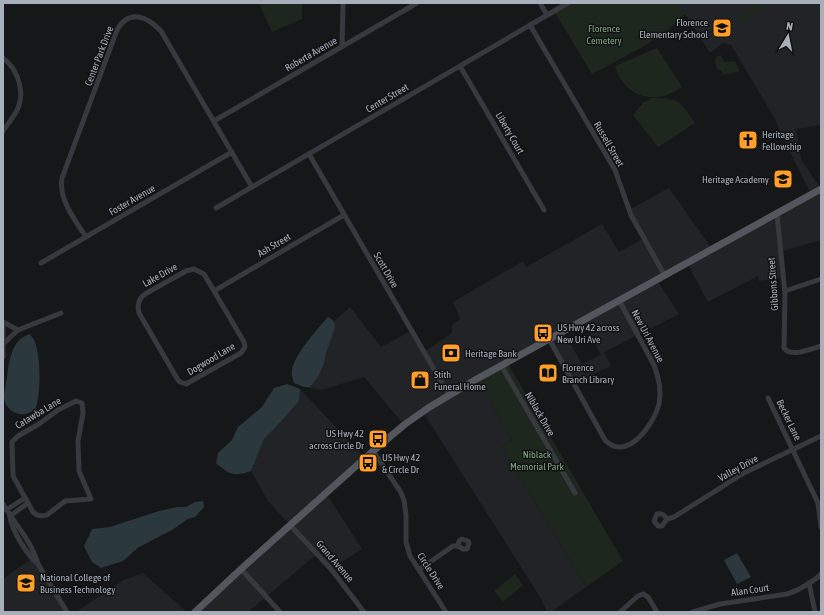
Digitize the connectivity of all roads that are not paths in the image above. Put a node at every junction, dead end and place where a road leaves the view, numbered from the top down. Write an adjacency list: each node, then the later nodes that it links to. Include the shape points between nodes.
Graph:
1 (343, 3): 7 (street)
2 (417, 3): 7 (street, Roberta Avenue)
3 (540, 3): 5 (street)
4 (568, 3): 5 (street, Center Street)
5 (547, 15): 6 (street, Center Street)
6 (530, 25): 9 (street, Center Street); 22 (street, Russell Street, via 615,170 631,215)
7 (342, 47): 10 (street, Roberta Avenue)
8 (3, 58): 11 (street, via 17,75 20,92 16,112)
9 (460, 66): 13 (street, Center Street); 17 (street, Liberty Court)
10 (214, 121): 12 (street, Center Park Drive); 20 (street, Center Park Drive, via 161,31 142,18 133,17 125,20 117,30 61,182 63,199)
11 (3, 131)
12 (232, 152): 14 (street, Center Park Drive); 20 (street, Foster Avenue)
13 (309, 154): 14 (street, Center Street); 19 (street, Scott Drive)
14 (252, 187): 16 (street, Center Street)
15 (821, 189): 18 (main road)
16 (216, 208)
17 (544, 210)
18 (777, 214): 22 (main road); 25 (street, Gibbons Street)
19 (344, 215): 24 (street, Ash Street); 37 (street, Scott Drive)
20 (86, 237): 21 (street, Foster Avenue)
21 (41, 263)
22 (665, 276): 26 (main road)
23 (821, 279): 25 (street)
24 (214, 290): 33 (street, Lake Drive); 36 (street, Lake Drive, via 204,274 190,270 145,294 139,302 139,313 178,380)
25 (784, 291): 32 (street, Gibbons Street, via 784,346 788,352)
26 (619, 300): 30 (main road); 30 (street, New Uri Avenue, via 654,365 660,388 658,405 652,421 643,434 632,443 617,446 605,440)
27 (61, 312): 29 (street)
28 (3, 324): 29 (street); 31 (street)
29 (18, 330): 31 (street)
30 (549, 339): 35 (main road)
31 (4, 343): 34 (street)
32 (821, 346)
33 (245, 347): 36 (street, Dogwood Lane, via 241,353)
34 (3, 357)
35 (501, 365): 37 (main road); 42 (street, Niblack Drive)
36 (183, 384)
37 (449, 395): 41 (main road, via 404,425)
38 (768, 398): 40 (street, Becker Lane)
39 (821, 436): 40 (street, Valley Drive)
40 (793, 450): 47 (street, Valley Drive, via 744,473); 49 (street, Becker Lane, via 818,503)
41 (373, 451): 48 (main road); 52 (street, Circle Drive, via 404,500 407,547)
42 (575, 493)
43 (27, 500): 43 (street, Catawba Lane, via 12,473 13,439 58,410 76,401 80,402 83,409 78,441 79,471 91,499 65,501 43,516 35,514); 45 (street); 46 (street)
44 (3, 504): 45 (street)
45 (6, 510): 46 (street)
46 (10, 516): 55 (street, via 11,524 31,559 38,564)
47 (667, 520)
48 (290, 525): 51 (main road); 58 (street, Grand Avenue, via 331,569)
49 (821, 527)
50 (458, 546): 52 (street, via 453,546)
51 (241, 569): 56 (main road); 57 (street)
52 (420, 569): 59 (street, Circle Drive)
53 (821, 574): 54 (street, Alan Court)
54 (809, 583): 62 (street, Alan Court, via 788,594 720,604); 63 (street)
55 (67, 612)
56 (195, 612)
57 (280, 612)
58 (364, 612)
59 (446, 612)
60 (620, 612): 61 (street, via 643,594 648,597)
61 (657, 612)
62 (693, 612)
63 (815, 612)

